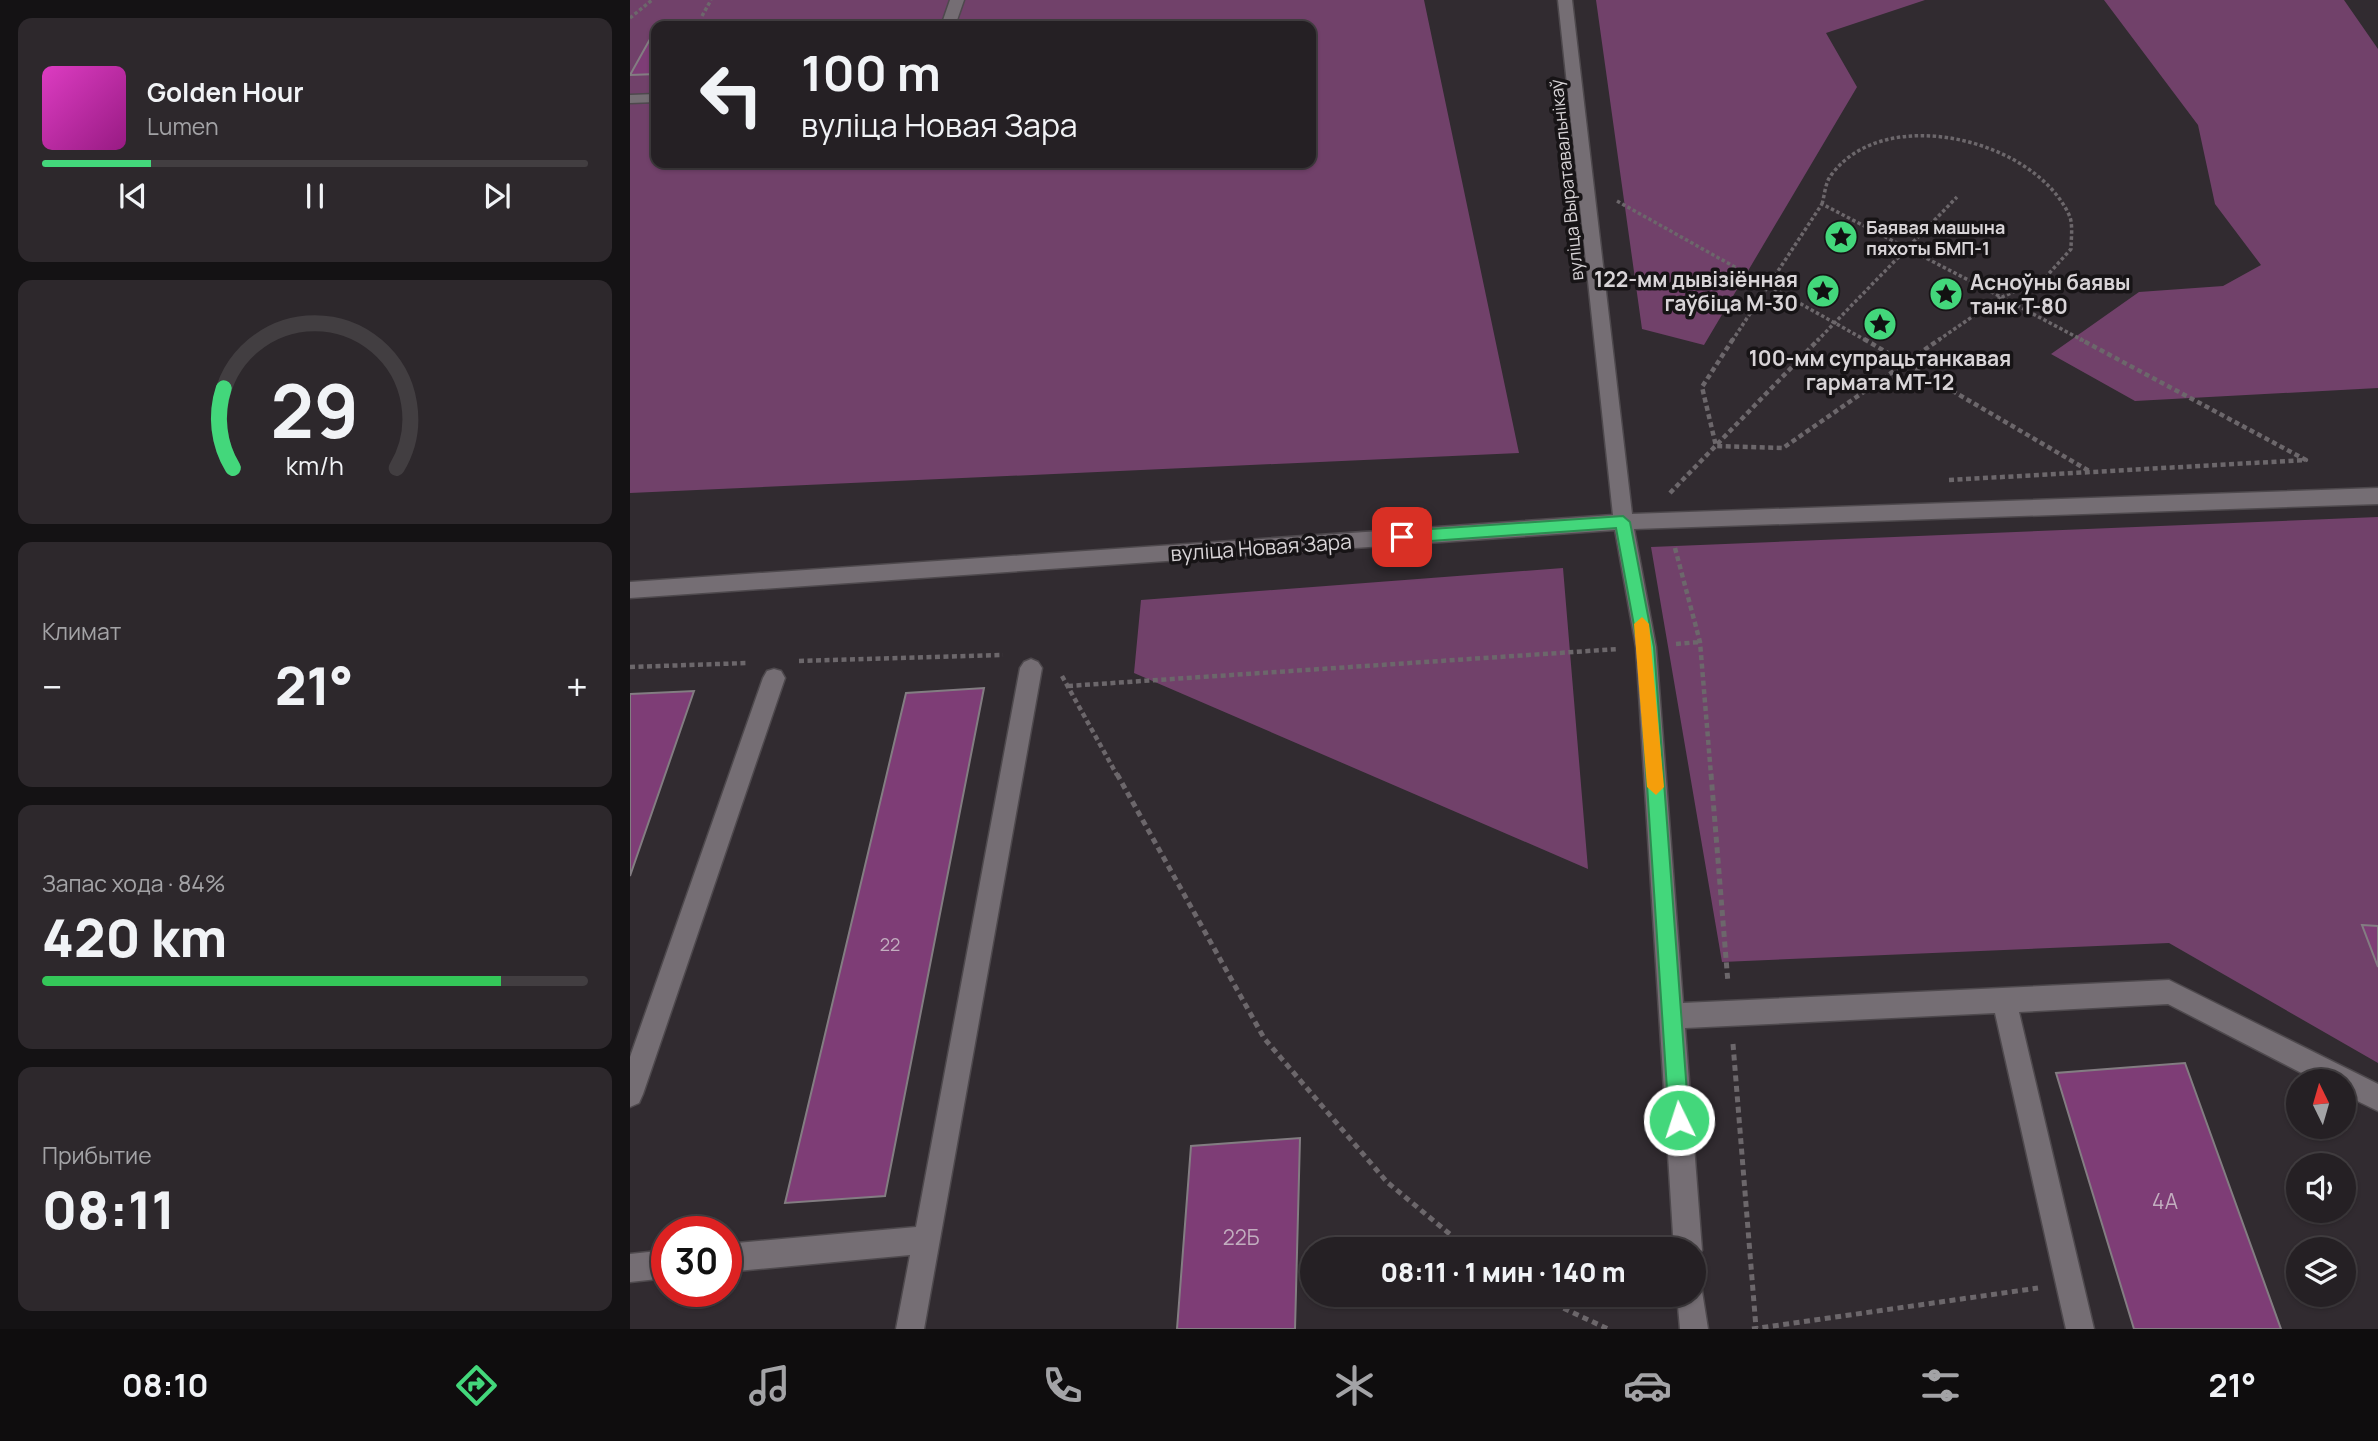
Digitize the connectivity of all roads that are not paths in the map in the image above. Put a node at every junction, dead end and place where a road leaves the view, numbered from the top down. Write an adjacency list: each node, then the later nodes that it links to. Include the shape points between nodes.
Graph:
1 (957, 0): 3 (street)
2 (1565, 0): 7 (street, вуліца Выратавальнікаў)
3 (950, 21)
4 (651, 98): 5 (street)
5 (630, 99)
6 (2378, 495): 7 (street, вуліца Новая Зара)
7 (1623, 522): 8 (street, вуліца Новая Зара); 12 (street, via 1646,647)
8 (630, 590)
9 (1023, 661): 16 (street)
10 (774, 678): 13 (street)
11 (2004, 1000): 12 (street); 14 (street, via 2169,992); 23 (street)
12 (1672, 1016): 15 (street)
13 (630, 1094)
14 (2378, 1098)
15 (1687, 1237)
16 (928, 1240): 17 (street); 21 (street)
17 (742, 1257)
18 (651, 1266): 19 (street)
19 (630, 1268)
20 (1692, 1307): 22 (street)
21 (909, 1329)
22 (1694, 1329)
23 (2080, 1329)

